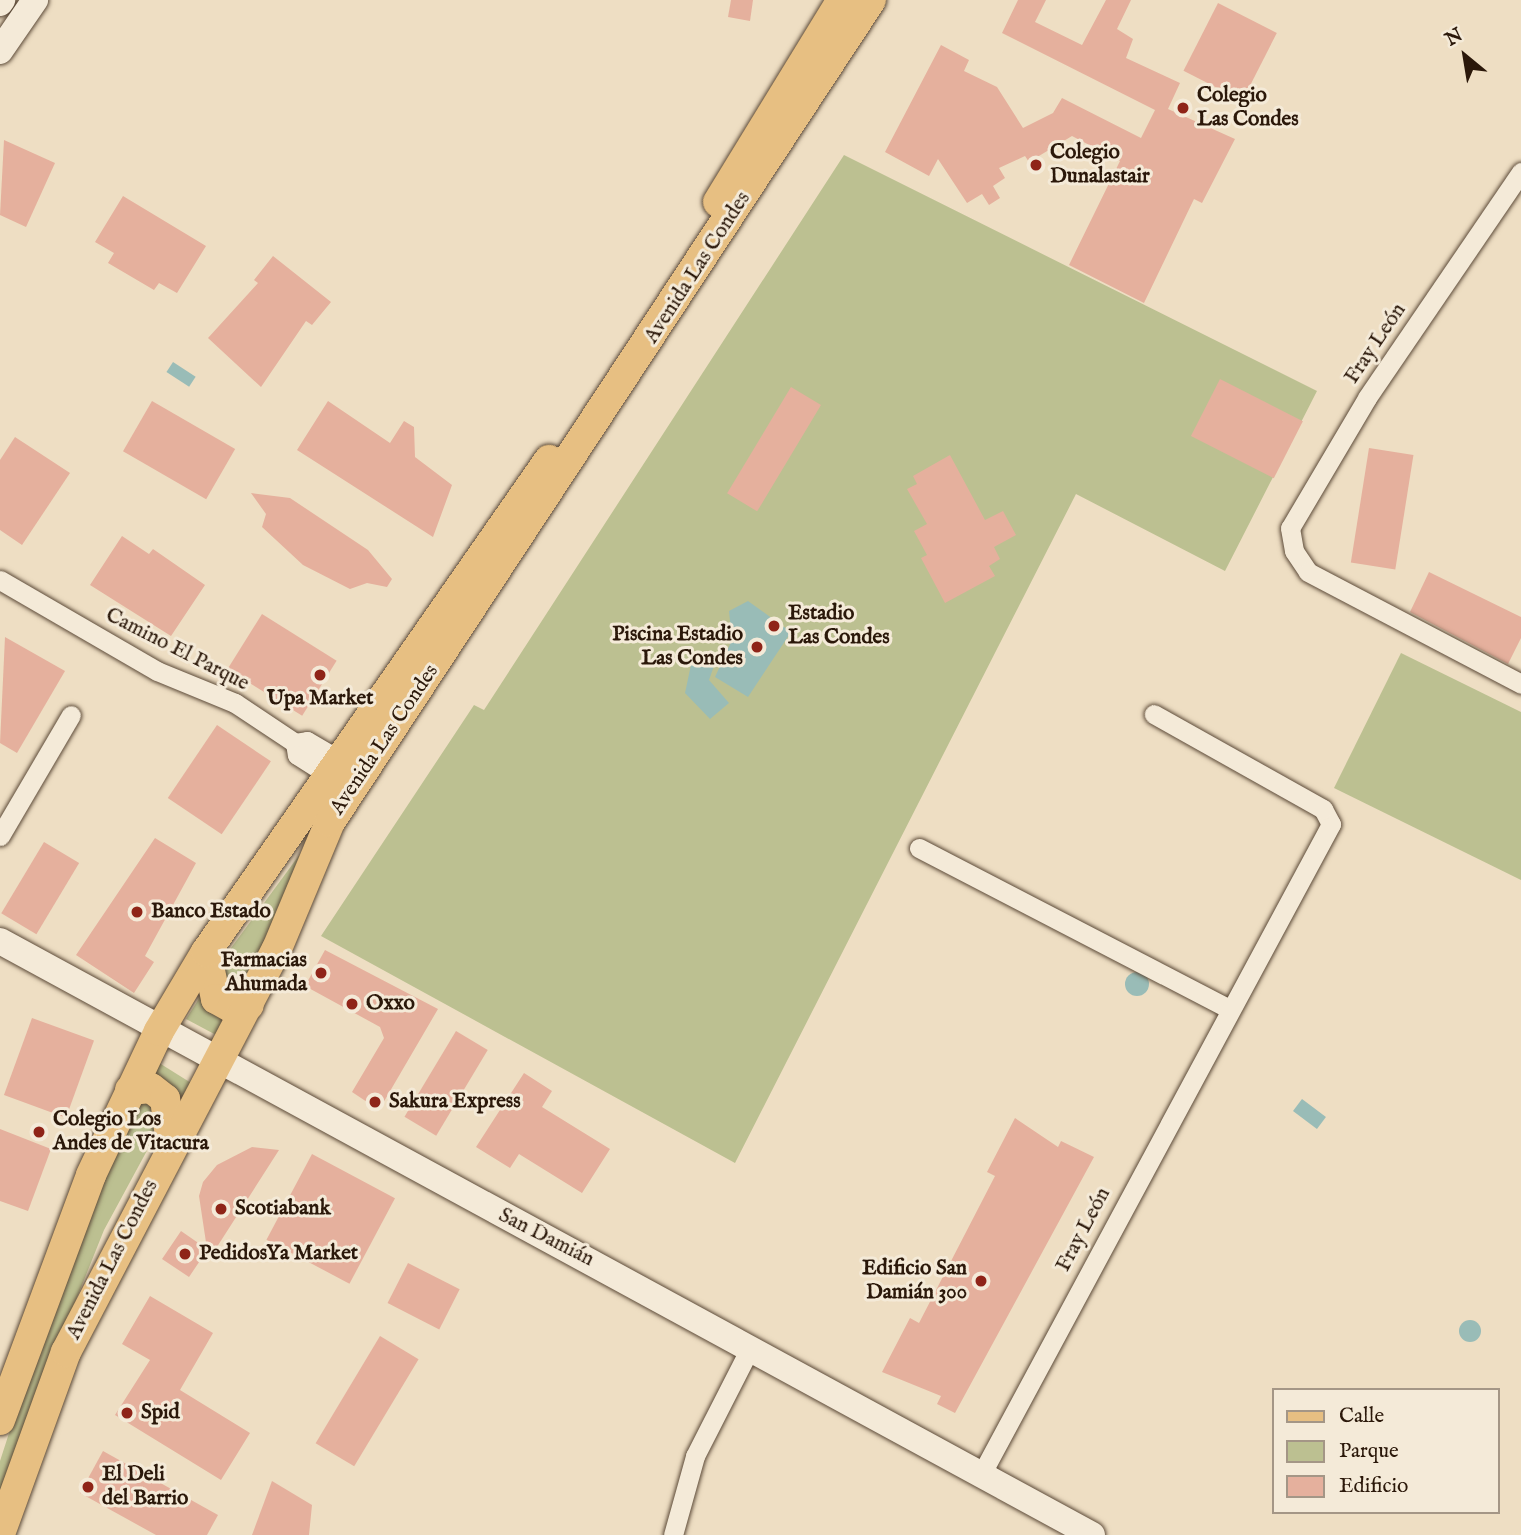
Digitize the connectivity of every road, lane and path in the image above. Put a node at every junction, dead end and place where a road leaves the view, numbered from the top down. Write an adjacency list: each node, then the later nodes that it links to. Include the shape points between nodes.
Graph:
1 (35, 0): 4 (main road)
2 (842, 0): 10 (main road, Avenida Las Condes, via 643,320)
3 (871, 0): 15 (main road, Avenida Las Condes, via 336,812)
4 (0, 51)
5 (1521, 172): 7 (street, Fray León, via 1367,398 1290,528 1294,551 1308,572)
6 (0, 580): 10 (street, Camino El Parque, via 157,671 235,703 295,743 307,741)
7 (1521, 684)
8 (1154, 714): 16 (street, Fray León, via 1331,815)
9 (71, 715): 11 (street)
10 (337, 769): 14 (main road, Avenida Las Condes)
11 (0, 835)
12 (919, 848): 16 (street)
13 (0, 941): 17 (main road, San Damián)
14 (206, 952): 15 (main road, via 216,999 232,1008); 17 (main road, Avenida Las Condes)
15 (248, 1005): 18 (main road, Avenida Las Condes)
16 (1230, 1009): 23 (street, Fray León)
17 (159, 1031): 18 (main road, San Damián); 19 (main road, Avenida Las Condes)
18 (217, 1063): 20 (main road, Avenida Las Condes); 21 (main road, San Damián)
19 (130, 1090): 20 (main road, via 150,1088 165,1099); 22 (main road, Avenida Las Condes, via 68,1232)
20 (171, 1146): 24 (main road, Avenida Las Condes, via 53,1381)
21 (750, 1348): 23 (main road, San Damián); 25 (street, via 695,1456)
22 (0, 1420)
23 (982, 1473): 26 (main road, San Damián)
24 (0, 1534)
25 (673, 1535)
26 (1092, 1535)

